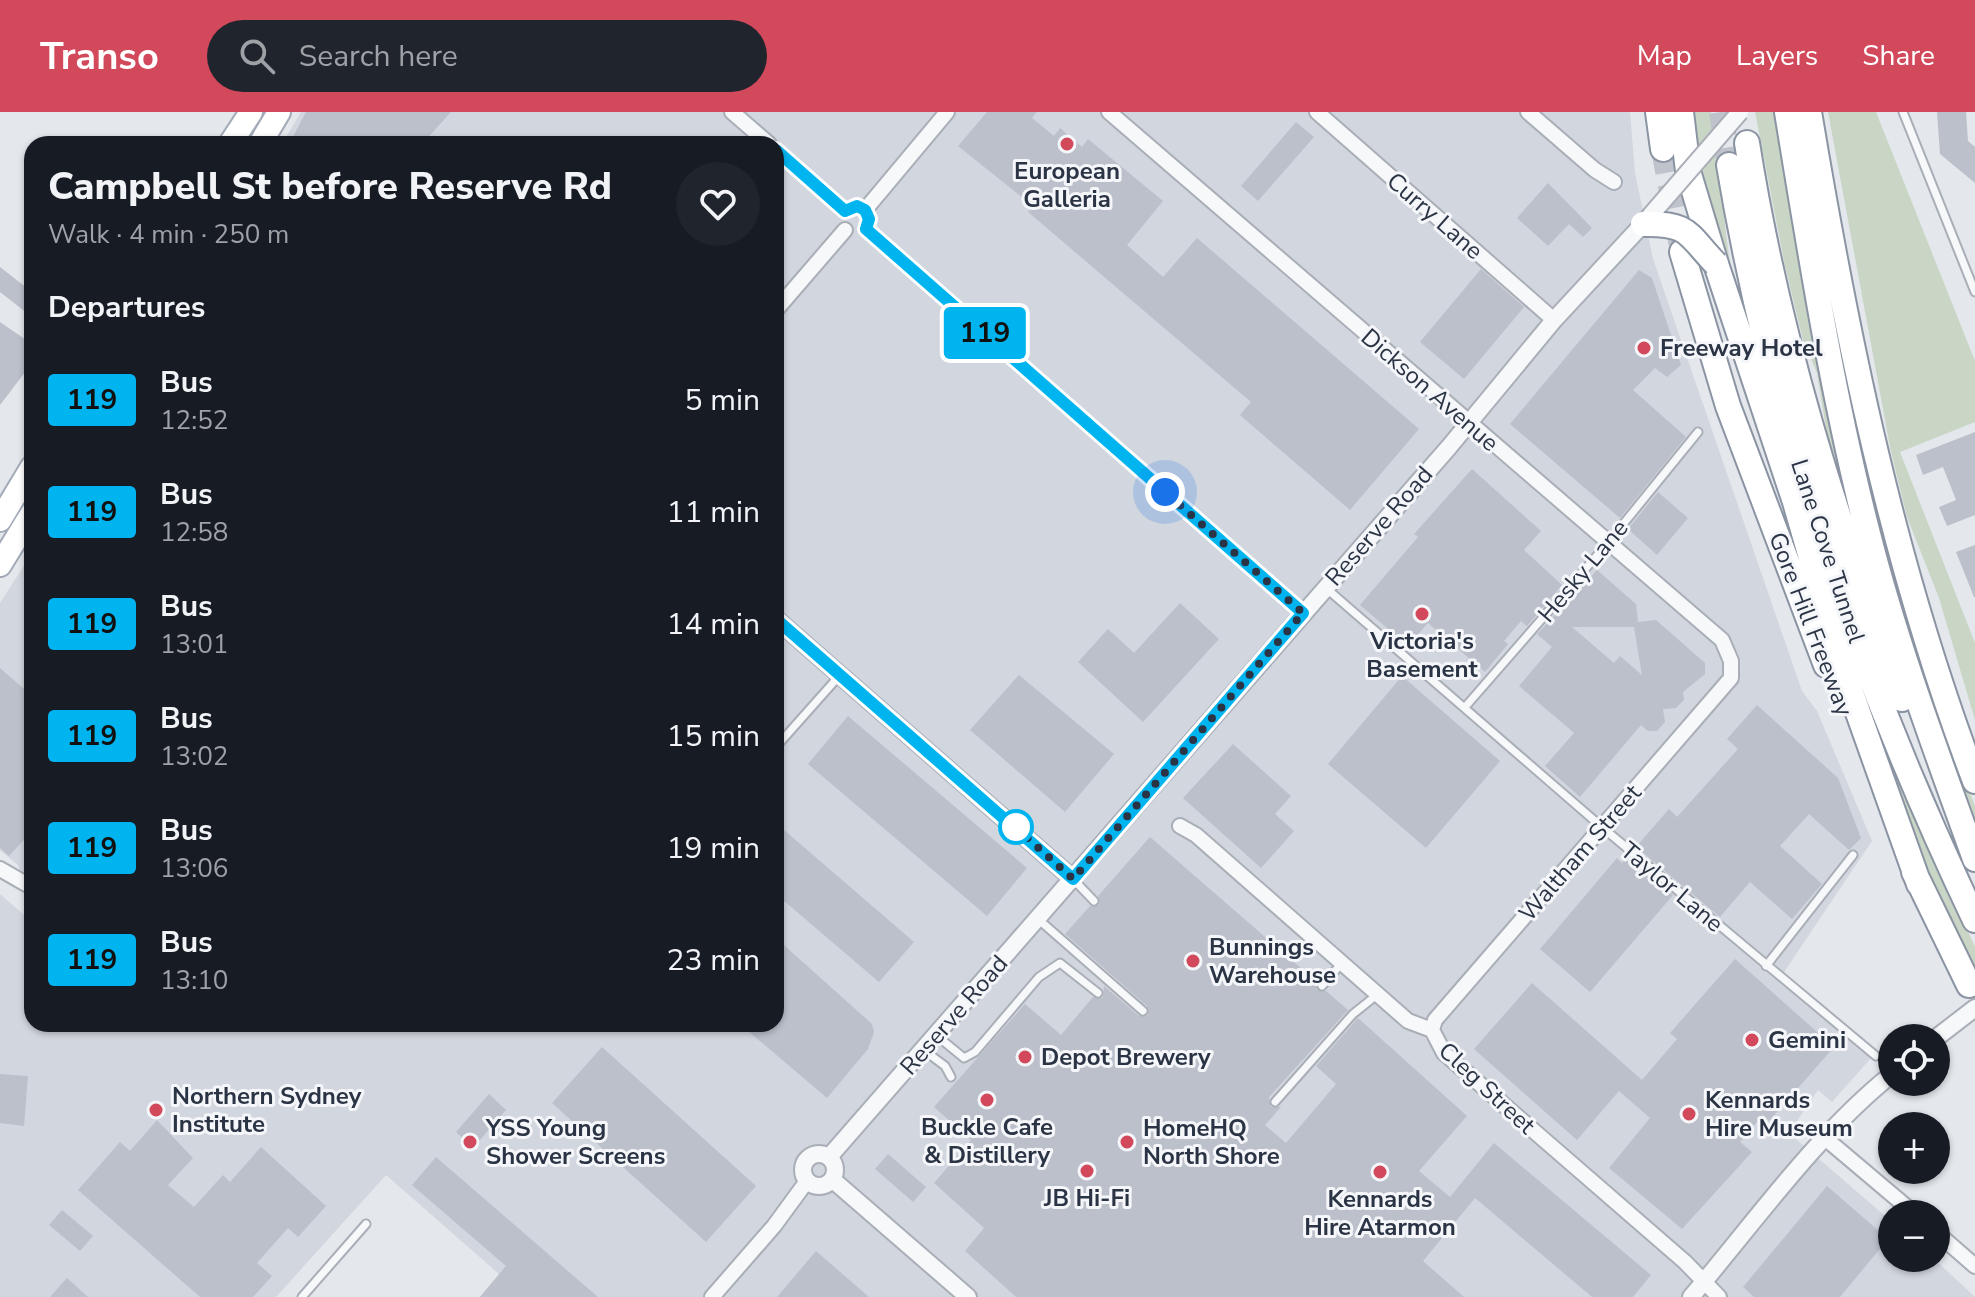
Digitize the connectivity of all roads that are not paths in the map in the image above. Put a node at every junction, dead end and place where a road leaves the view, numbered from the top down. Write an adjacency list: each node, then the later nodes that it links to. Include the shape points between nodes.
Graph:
1 (251, 112): 14 (main road)
2 (279, 112): 15 (main road)
3 (732, 112): 16 (street)
4 (947, 112): 23 (street)
5 (1109, 112): 33 (street, Dickson Avenue)
6 (1317, 112): 32 (street, Curry Lane)
7 (1528, 112): 22 (street)
8 (1658, 112): 18 (highway)
9 (1681, 112): 21 (highway)
10 (1740, 112): 21 (street, Reserve Road, bridge)
11 (1787, 112): 51 (highway, via 1867,530)
12 (1809, 112): 47 (highway, via 1868,425 1918,615)
13 (1903, 112): 30 (lane)
14 (235, 136)
15 (265, 136)
16 (760, 136)
17 (1747, 143): 52 (highway, Lane Cove Tunnel, via 1773,277 1825,479 1916,736)
18 (1663, 149)
19 (784, 157): 24 (street)
20 (1729, 165): 59 (highway, Lane Cove Tunnel, via 1778,390 1835,579 1894,742)
21 (1688, 171): 25 (street, Reserve Road, bridge); 29 (highway, bridge)
22 (1614, 182)
23 (865, 210): 24 (street, via 857,206); 26 (street)
24 (845, 211): 27 (street)
25 (1643, 224): 29 (highway, bridge, via 1688,230); 32 (street, Reserve Road)
26 (866, 229): 27 (street, via 858,234); 41 (street)
27 (845, 230): 31 (street)
28 (1682, 252): 56 (highway, Gore Hill Freeway, via 1728,406 1835,689)
29 (1716, 264): 56 (highway, via 1795,502 1845,676)
30 (1975, 292)
31 (784, 301)
32 (1554, 320): 33 (street, Reserve Road)
33 (1469, 423): 38 (street, Dickson Avenue); 40 (street, Reserve Road)
34 (1698, 432): 38 (lane, Hesky Lane)
35 (24, 480): 36 (main road)
36 (0, 520)
37 (24, 526): 39 (main road)
38 (1607, 544): 44 (street, Dickson Avenue, via 1722,640); 45 (lane, Hesky Lane)
39 (0, 565)
40 (1325, 587): 41 (street, Reserve Road); 45 (lane, Taylor Lane)
41 (1303, 613): 54 (street, Reserve Road)
42 (784, 626): 43 (street)
43 (840, 675): 46 (lane); 54 (street)
44 (1731, 678): 49 (street, Waltham Street)
45 (1466, 706): 49 (lane, Taylor Lane)
46 (784, 738)
47 (1975, 781)
48 (1180, 826): 60 (street, Cleg Street)
49 (1603, 828): 61 (lane, Taylor Lane); 68 (street, Waltham Street, via 1435,1020)
50 (1853, 855): 61 (lane)
51 (1975, 859)
52 (1975, 866)
53 (0, 869): 55 (street)
54 (1073, 879): 57 (lane); 58 (street, Reserve Road)
55 (24, 883)
56 (1919, 884): 65 (highway, Gore Hill Freeway)
57 (1094, 901)
58 (1038, 919): 66 (lane); 69 (street, Reserve Road)
59 (1975, 920)
60 (1342, 963): 62 (lane); 64 (street, Cleg Street)
61 (1766, 966): 71 (lane, Taylor Lane)
62 (1322, 986)
63 (1098, 993): 69 (lane, via 1060,963 1039,977 975,1052 964,1058)
64 (1378, 994): 68 (street, Cleg Street, via 1408,1021); 74 (lane, via 1353,1014)
65 (1972, 996): 67 (street)
66 (1143, 1011)
67 (1949, 1024)
68 (1432, 1030): 83 (street, Cleg Street, via 1444,1053)
69 (936, 1035): 70 (street, Reserve Road)
70 (923, 1049): 72 (lane); 76 (street, Reserve Road)
71 (1876, 1056)
72 (951, 1077)
73 (1878, 1087): 75 (street)
74 (1275, 1102)
75 (1825, 1138): 79 (street); 83 (street)
76 (829, 1157): 77 (street, via 835,1165); 78 (street, via 819,1153 805,1161)
77 (833, 1180): 78 (street, via 817,1186); 86 (street)
78 (807, 1181): 85 (street)
79 (1898, 1200)
80 (366, 1224): 84 (lane)
81 (1950, 1244): 82 (street)
82 (1975, 1266)
83 (1704, 1281): 87 (street); 88 (street, Cleg Street)
84 (302, 1297)
85 (712, 1297)
86 (968, 1297)
87 (1691, 1297)
88 (1719, 1297)

